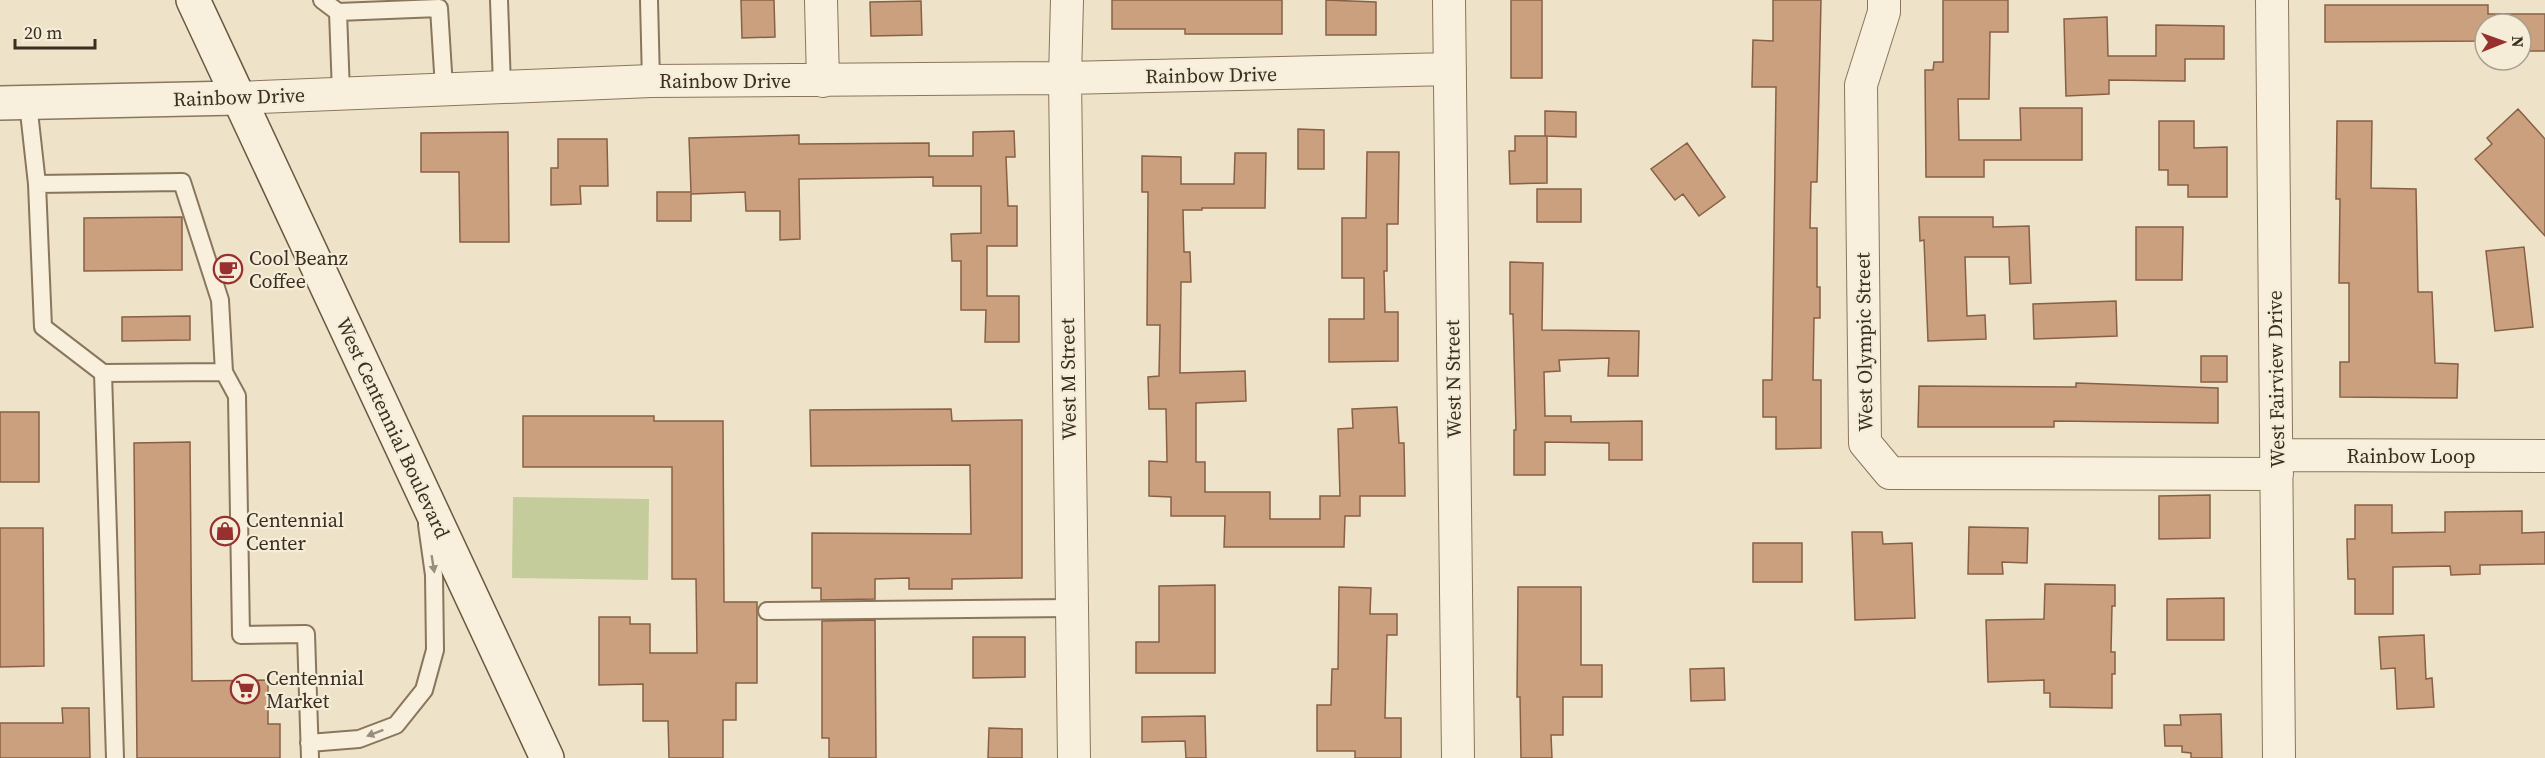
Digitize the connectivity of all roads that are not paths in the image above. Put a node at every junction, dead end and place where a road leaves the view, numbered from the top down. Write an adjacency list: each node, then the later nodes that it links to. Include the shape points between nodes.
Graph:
1 (193, 0): 19 (main road, West Centennial Boulevard)
2 (322, 0): 11 (lane)
3 (499, 0): 16 (lane)
4 (649, 0): 14 (lane)
5 (821, 0): 15 (street)
6 (1067, 0): 13 (street, West M Street)
7 (1449, 0): 12 (street, West N Street)
8 (1884, 0): 25 (street, West Olympic Street, via 1884,12 1861,85 1865,443 1890,473)
9 (2272, 0): 25 (street, West Fairview Drive)
10 (441, 4): 11 (lane); 17 (lane)
11 (338, 12): 18 (lane)
12 (1450, 69): 13 (street, Rainbow Drive); 33 (street, West N Street)
13 (1065, 78): 15 (street, Rainbow Drive); 27 (street, West M Street)
14 (651, 81): 15 (street, Rainbow Drive); 16 (street, Rainbow Drive)
15 (823, 81)
16 (502, 86): 17 (street, Rainbow Drive)
17 (444, 88): 18 (street, Rainbow Drive)
18 (341, 93): 19 (street, Rainbow Drive)
19 (237, 98): 20 (main road, Rainbow Drive); 26 (main road, West Centennial Boulevard)
20 (14, 103): 21 (lane)
21 (37, 184): 22 (lane, via 182,182 220,300); 23 (lane, via 43,327)
22 (224, 372): 23 (lane); 29 (lane, via 237,396 241,635 306,634)
23 (103, 374): 30 (lane)
24 (2545, 456): 25 (street, Rainbow Loop)
25 (2277, 464): 34 (street, West Fairview Drive)
26 (421, 485): 29 (lane, one-way to 29, via 434,575 435,650 424,690 396,725 359,740); 31 (main road, West Centennial Boulevard)
27 (1072, 608): 28 (lane); 32 (street, West M Street)
28 (767, 611)
29 (310, 750)
30 (116, 758)
31 (548, 758)
32 (1074, 758)
33 (1458, 758)
34 (2279, 758)

